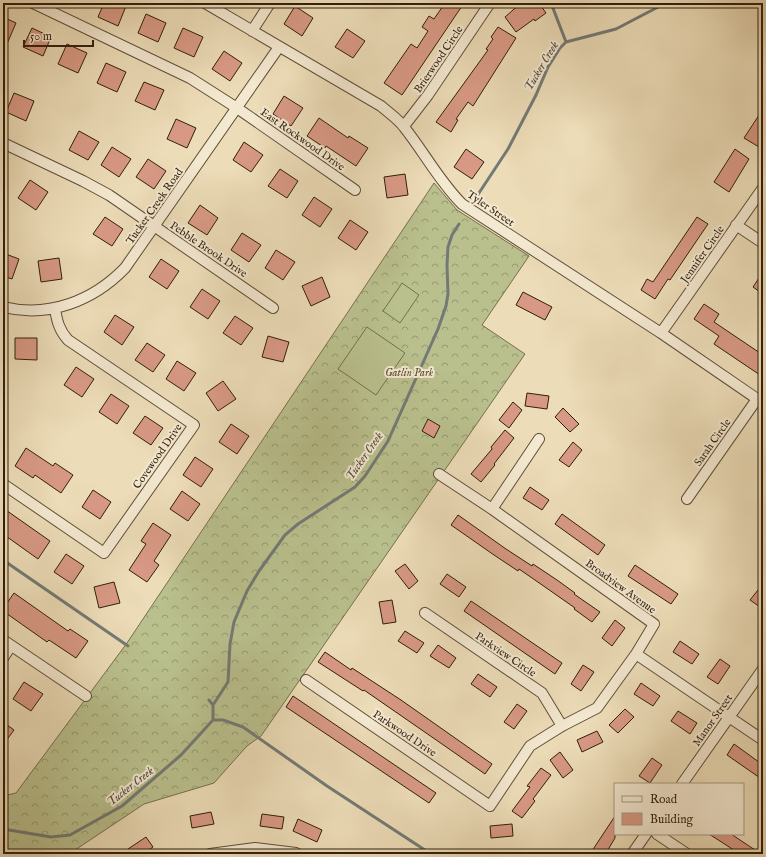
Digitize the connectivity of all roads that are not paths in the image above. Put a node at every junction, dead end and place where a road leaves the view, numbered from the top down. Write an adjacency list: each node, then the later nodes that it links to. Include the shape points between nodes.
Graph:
1 (33, 3): 7 (street, East Rockwood Drive, via 176,71)
2 (205, 3): 5 (street, Tyler Street)
3 (270, 3): 5 (street)
4 (490, 3): 8 (street, Brierwood Circle)
5 (252, 31): 6 (street, Tyler Street)
6 (279, 46): 7 (street, Tucker Creek Road); 8 (street, Tyler Street, via 381,106)
7 (237, 108): 11 (street, East Rockwood Drive); 12 (street, Tucker Creek Road)
8 (404, 126): 18 (street, Tyler Street, via 443,184 462,204)
9 (3, 143): 12 (street, Pebble Brook Drive, via 97,188)
10 (763, 188): 13 (street, Jennifer Circle)
11 (356, 190)
12 (155, 226): 16 (street, Pebble Brook Drive); 17 (street, Tucker Creek Road, via 115,279 87,297)
13 (736, 226): 14 (street); 18 (street, Jennifer Circle)
14 (763, 243)
15 (3, 307): 17 (street, Tucker Creek Road, via 28,311)
16 (273, 308)
17 (55, 309): 22 (street, Covewood Drive, via 59,327 68,340 194,425 104,553)
18 (661, 333): 19 (street, Tyler Street)
19 (760, 401): 23 (street, Sarah Circle)
20 (539, 439): 24 (street)
21 (439, 474): 24 (street, Broadview Avenue)
22 (3, 484)
23 (687, 498)
24 (492, 509): 27 (street, Broadview Avenue, via 654,624)
25 (425, 613): 33 (street, Parkview Circle, via 542,693)
26 (7, 643): 28 (street); 31 (street)
27 (636, 654): 32 (street); 33 (street, via 597,708)
28 (3, 658)
29 (763, 669): 32 (street, Manor Street)
30 (306, 680): 33 (street, Parkwood Drive, via 490,806 530,746)
31 (86, 696)
32 (729, 717): 34 (street); 35 (street, Manor Street)
33 (562, 726)
34 (763, 740)
35 (683, 783)
36 (645, 835): 40 (street)
37 (658, 835): 41 (street)
38 (210, 854): 39 (street, via 255,848)
39 (296, 854)
40 (632, 854)
41 (687, 854)

